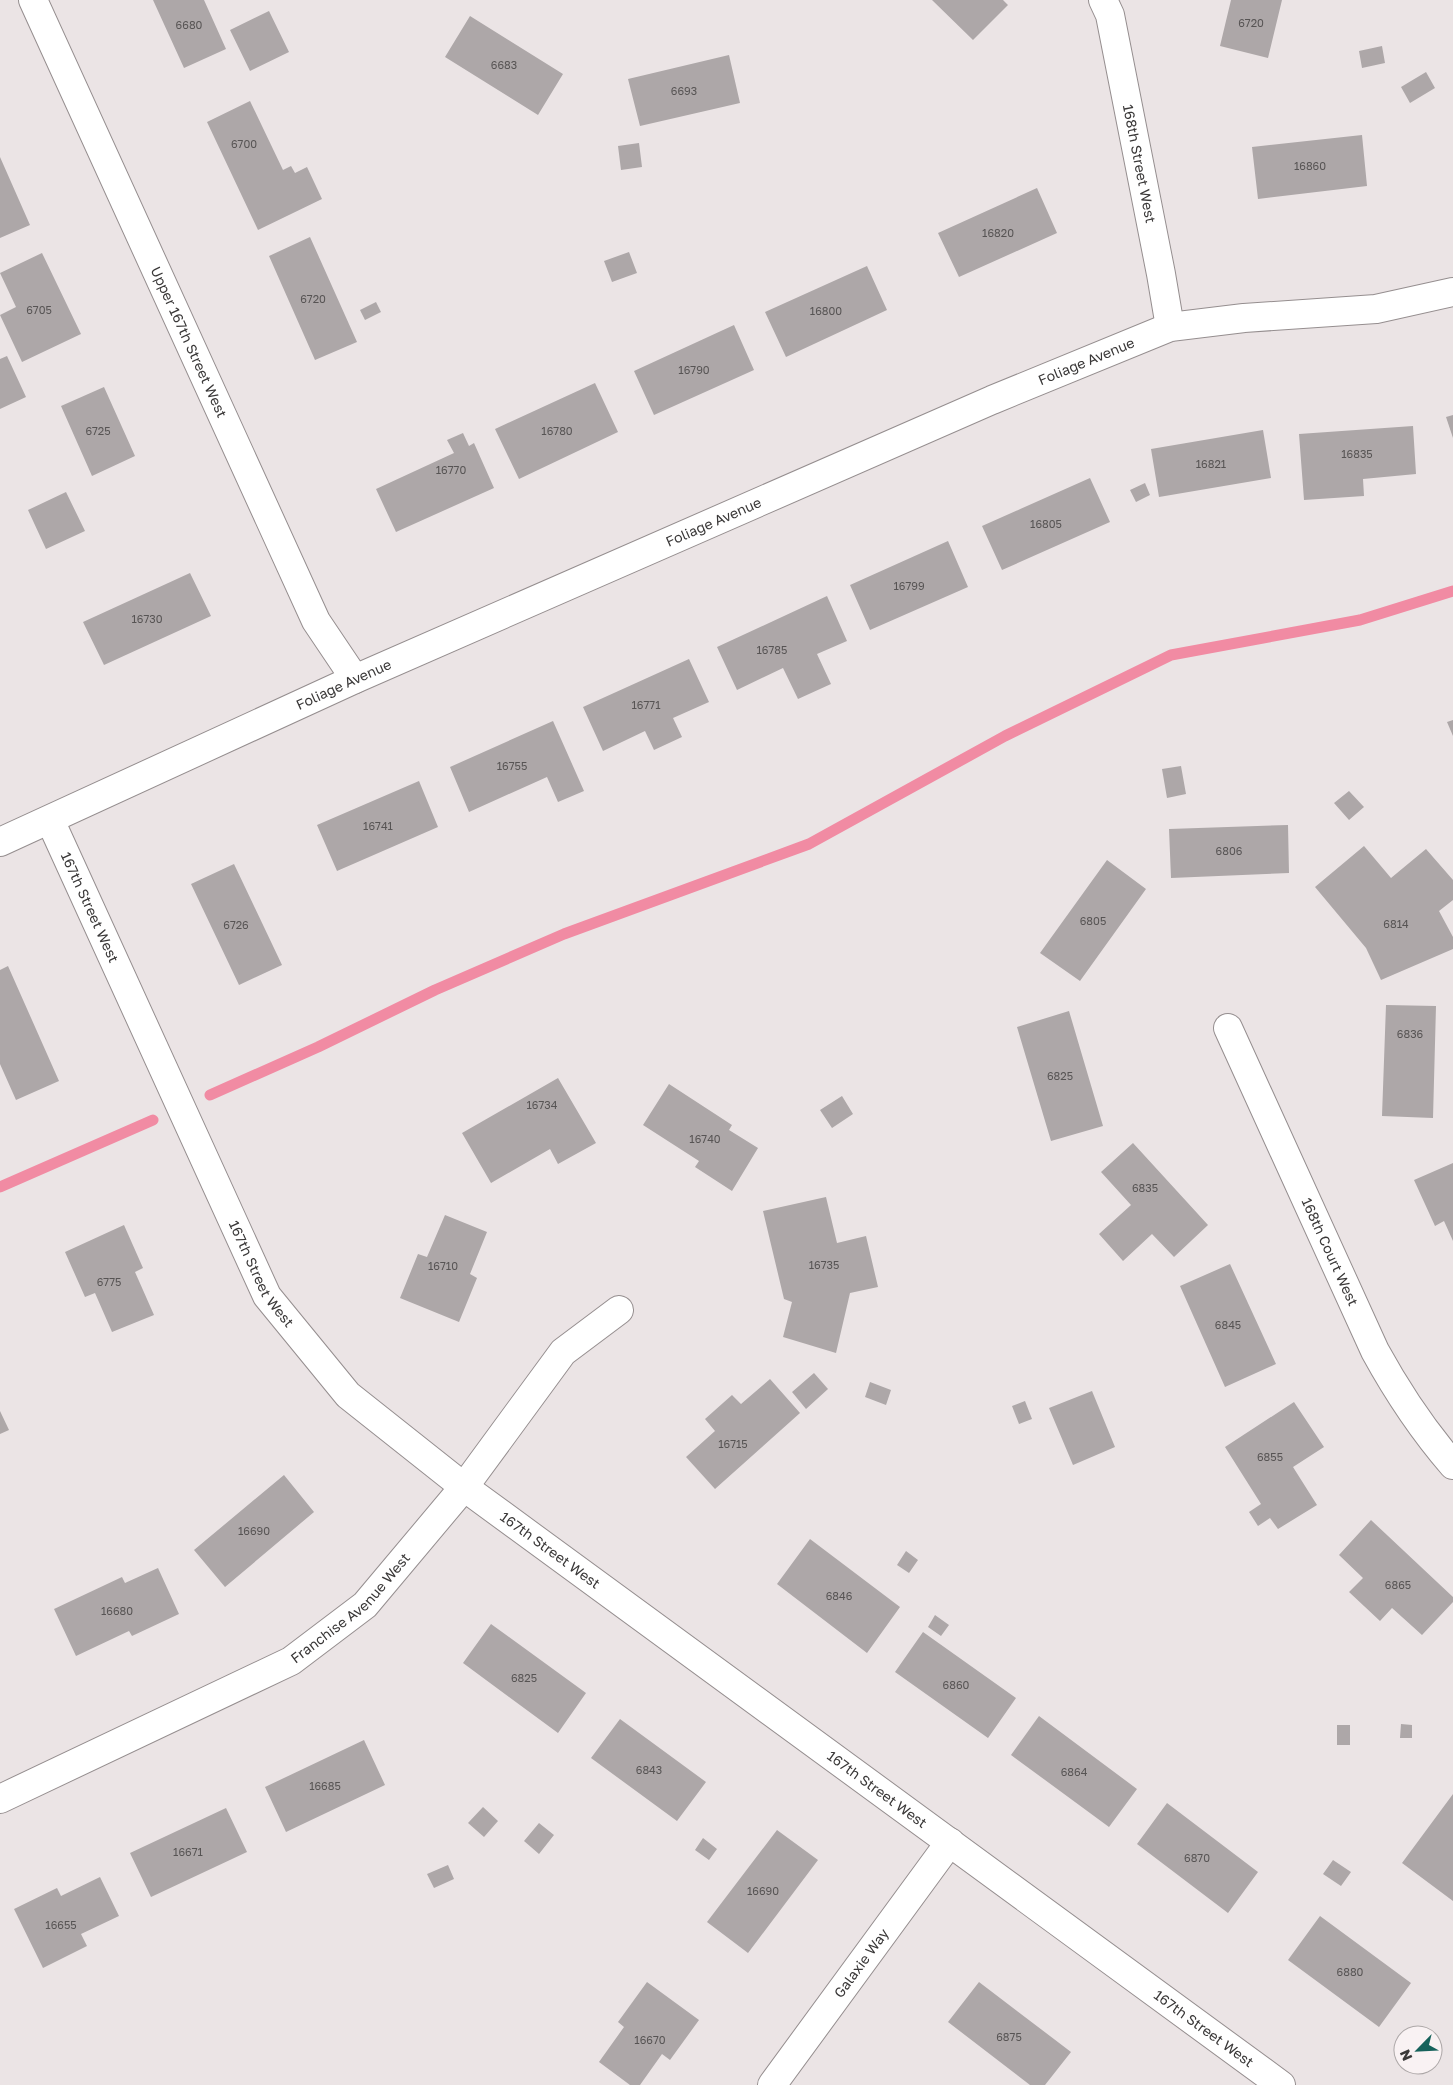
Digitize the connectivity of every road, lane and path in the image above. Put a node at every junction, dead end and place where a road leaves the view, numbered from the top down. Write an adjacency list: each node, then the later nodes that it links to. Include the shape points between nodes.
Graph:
1 (33, 0): 5 (street, Upper 167th Street West, via 316,621)
2 (1103, 0): 4 (street, 168th Street West, via 1112,24)
3 (1453, 292): 4 (street, Foliage Avenue, via 1376,309 1244,318)
4 (1170, 327): 5 (street, Foliage Avenue, via 992,400)
5 (355, 679): 6 (street, Foliage Avenue)
6 (50, 820): 7 (street, Foliage Avenue); 11 (street, 167th Street West, via 267,1296 348,1395)
7 (0, 842)
8 (1228, 1028): 10 (street, 168th Court West, via 1375,1351 1401,1398)
9 (619, 1310): 11 (street, Franchise Avenue West, via 563,1352)
10 (1453, 1465)
11 (464, 1487): 12 (street, Franchise Avenue West, via 365,1605 291,1661); 13 (street, 167th Street West)
12 (0, 1799)
13 (950, 1842): 14 (street, Galaxie Way); 15 (street, 167th Street West)
14 (772, 2085)
15 (1280, 2085)

